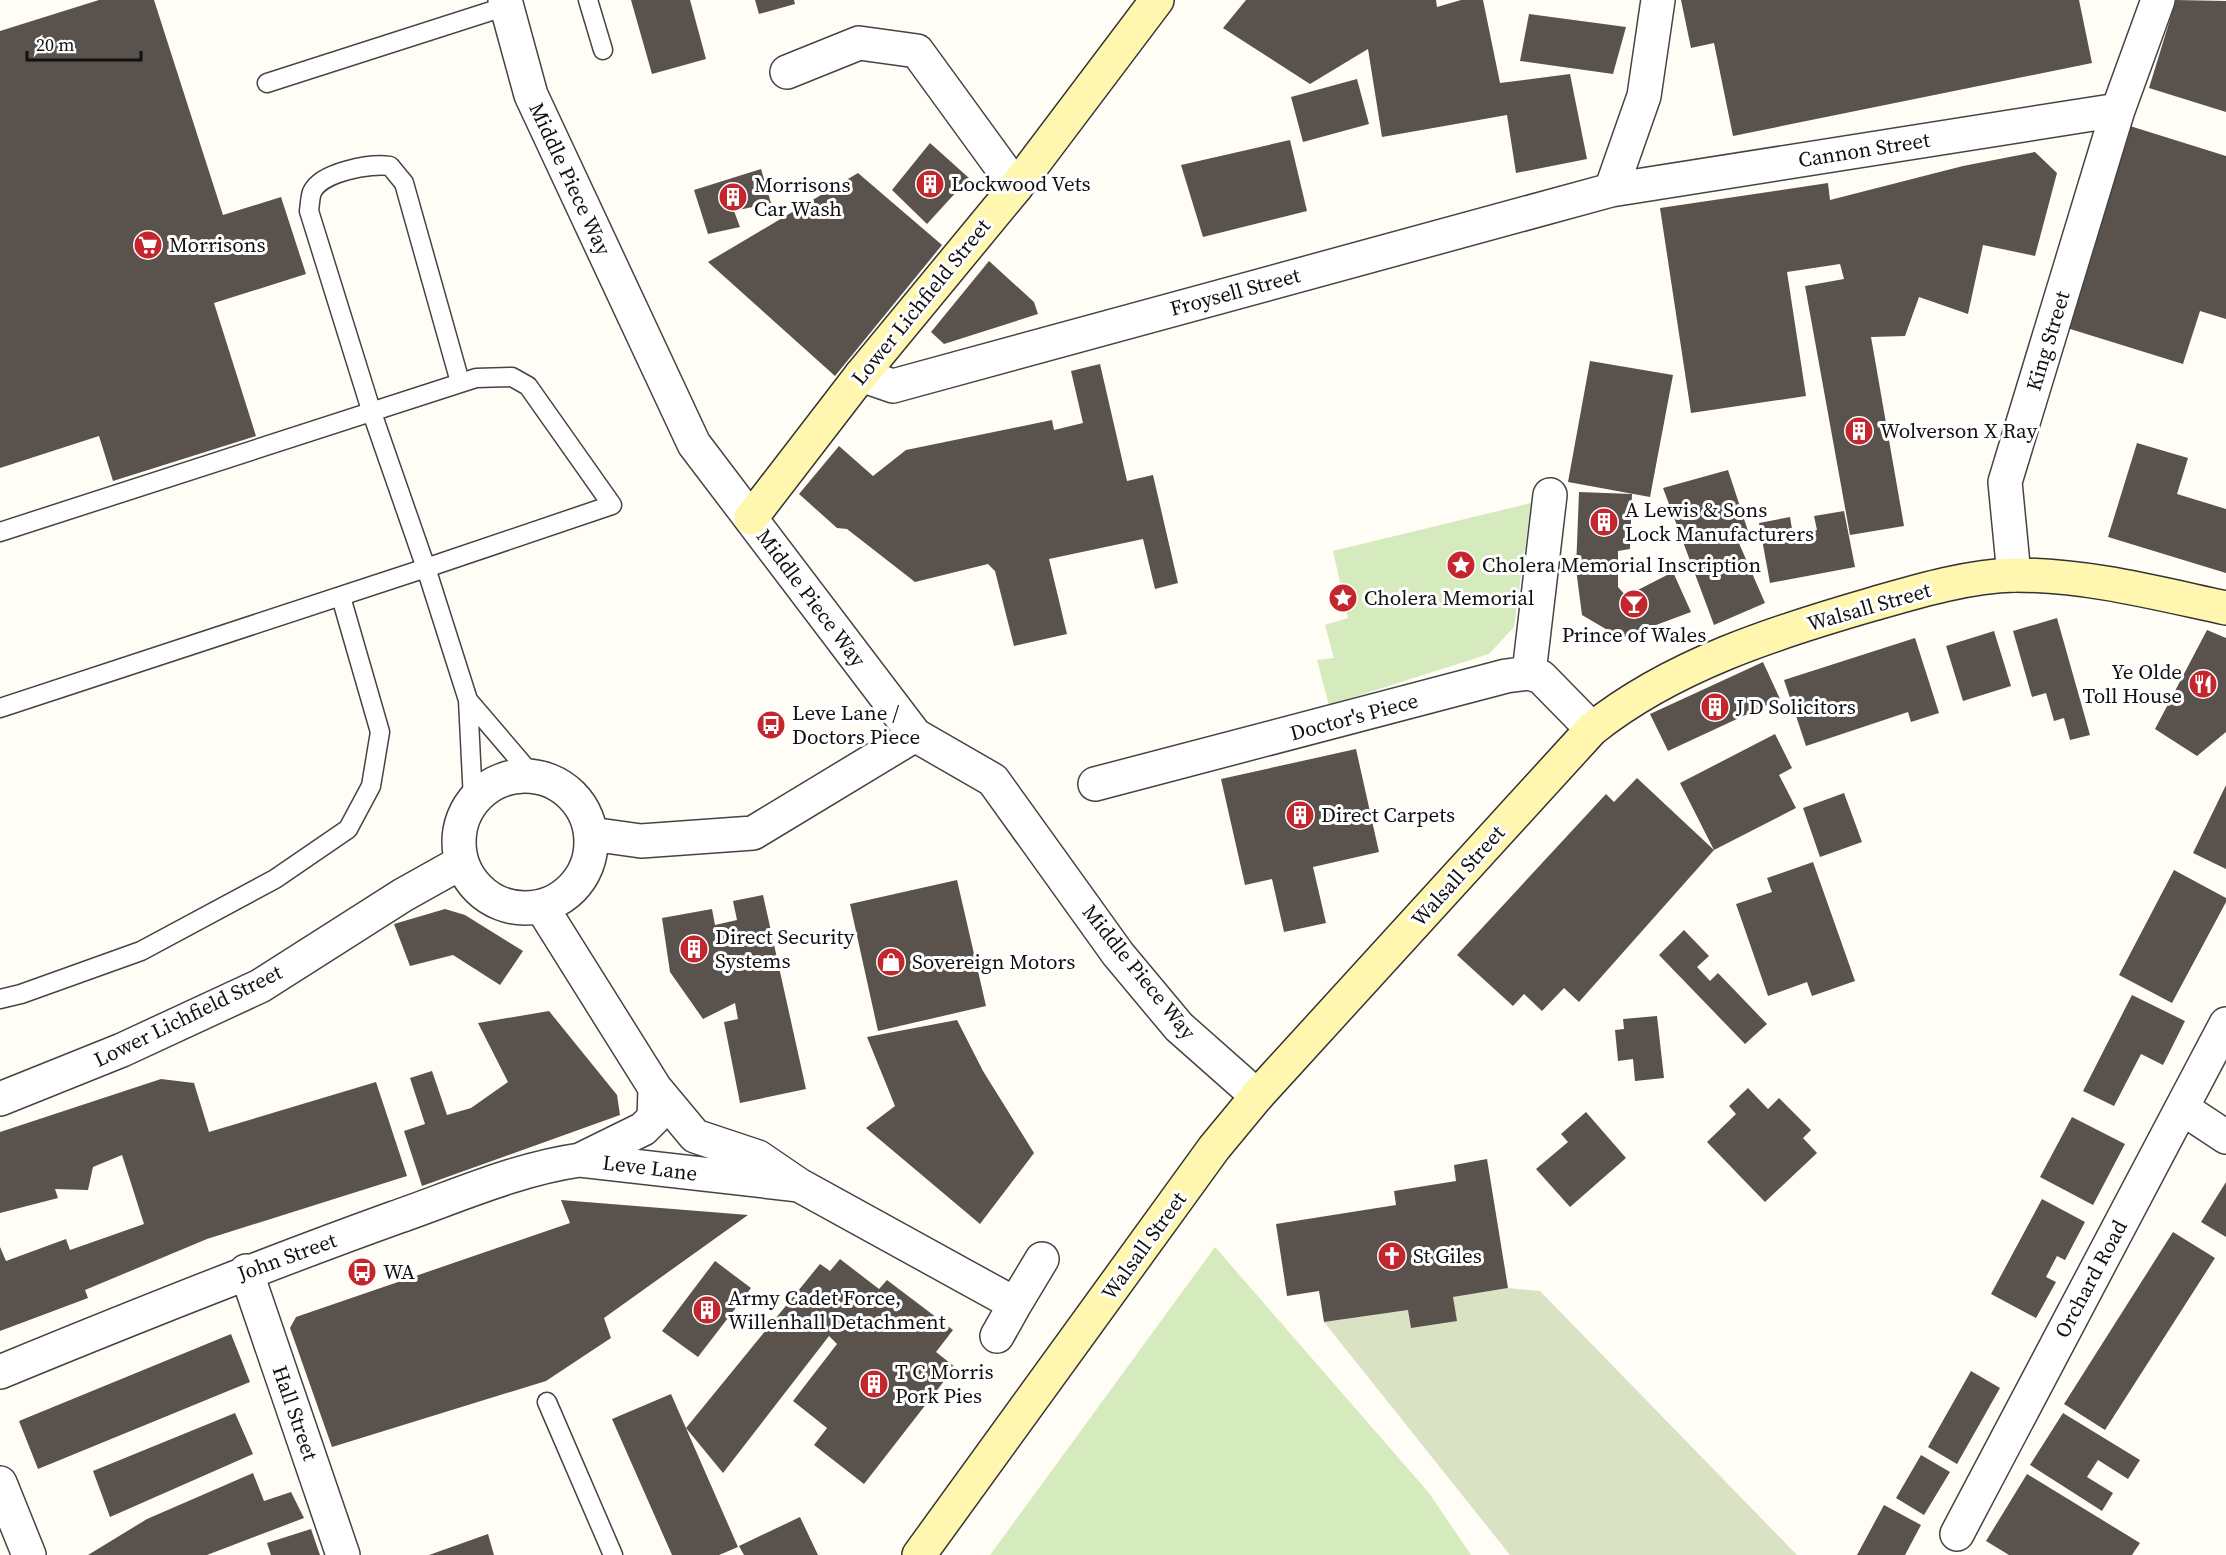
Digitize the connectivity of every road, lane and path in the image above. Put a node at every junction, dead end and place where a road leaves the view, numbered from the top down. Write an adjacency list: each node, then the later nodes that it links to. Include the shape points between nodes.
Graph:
1 (588, 0): 6 (lane)
2 (1157, 0): 10 (main road, Lower Lichfield Street)
3 (1659, 0): 11 (street, via 1644,96)
4 (2158, 0): 9 (street, King Street)
5 (506, 3): 8 (lane); 16 (street, Middle Piece Way, via 531,94 694,444)
6 (603, 50)
7 (787, 72): 10 (street, via 859,43 917,51)
8 (267, 83)
9 (2118, 110): 11 (street, Cannon Street); 19 (street, King Street, via 2005,482)
10 (1016, 187): 12 (main road, Lower Lichfield Street)
11 (1611, 190): 12 (street, Froysell Street, via 893,386)
12 (861, 375): 16 (main road, Lower Lichfield Street)
13 (460, 382): 14 (lane); 14 (lane, via 404,183 390,166 375,164 323,179 312,192 309,211); 18 (lane, via 512,377 528,386 612,506)
14 (371, 410): 17 (lane); 18 (lane)
15 (1550, 495): 22 (street)
16 (751, 518): 26 (street, Middle Piece Way)
17 (0, 532)
18 (426, 568): 20 (lane); 23 (lane)
19 (2014, 575): 21 (main road, Walsall Street, via 2117,583); 25 (main road, Walsall Street, via 1915,592 1744,646 1631,701)
20 (341, 597): 24 (lane); 33 (lane, via 380,732 371,786 348,829 275,879 141,951)
21 (2226, 608)
22 (1529, 673): 25 (street, via 1541,677); 28 (street, Doctor's Piece)
23 (468, 700): 27 (lane); 29 (lane)
24 (0, 708)
25 (1592, 729): 36 (main road, Walsall Street)
26 (915, 735): 30 (street, via 753,833 641,842); 36 (street, Middle Piece Way, via 993,780 1118,954 1171,1018)
27 (532, 776): 29 (street, via 491,784); 30 (street, via 556,782 573,795)
28 (1095, 784)
29 (473, 800): 31 (street, via 464,816 459,842)
30 (591, 834): 32 (street, via 590,857 582,876 568,892)
31 (462, 862): 32 (street, via 471,880 489,897 515,908); 37 (street, Lower Lichfield Street, via 260,986 122,1050)
32 (541, 906): 35 (street, Leve Lane)
33 (0, 999)
34 (2226, 1024): 38 (street, Orchard Road)
35 (655, 1088): 40 (street, Leve Lane, via 654,1118 643,1129); 41 (street, Leve Lane, via 695,1136 758,1157)
36 (1257, 1096): 53 (main road, Walsall Street)
37 (0, 1099)
38 (2182, 1108): 39 (street); 49 (street, Orchard Road)
39 (2226, 1137)
40 (580, 1160): 41 (street, Leve Lane); 43 (street, John Street, via 516,1175)
41 (799, 1185): 44 (street, Leve Lane)
42 (1042, 1259): 44 (street)
43 (246, 1272): 46 (street, John Street); 51 (street, Hall Street)
44 (1015, 1304): 45 (street)
45 (998, 1336)
46 (0, 1372)
47 (547, 1402): 52 (lane)
48 (0, 1483): 50 (street)
49 (1956, 1534)
50 (29, 1555)
51 (343, 1555)
52 (613, 1555)
53 (919, 1555)

